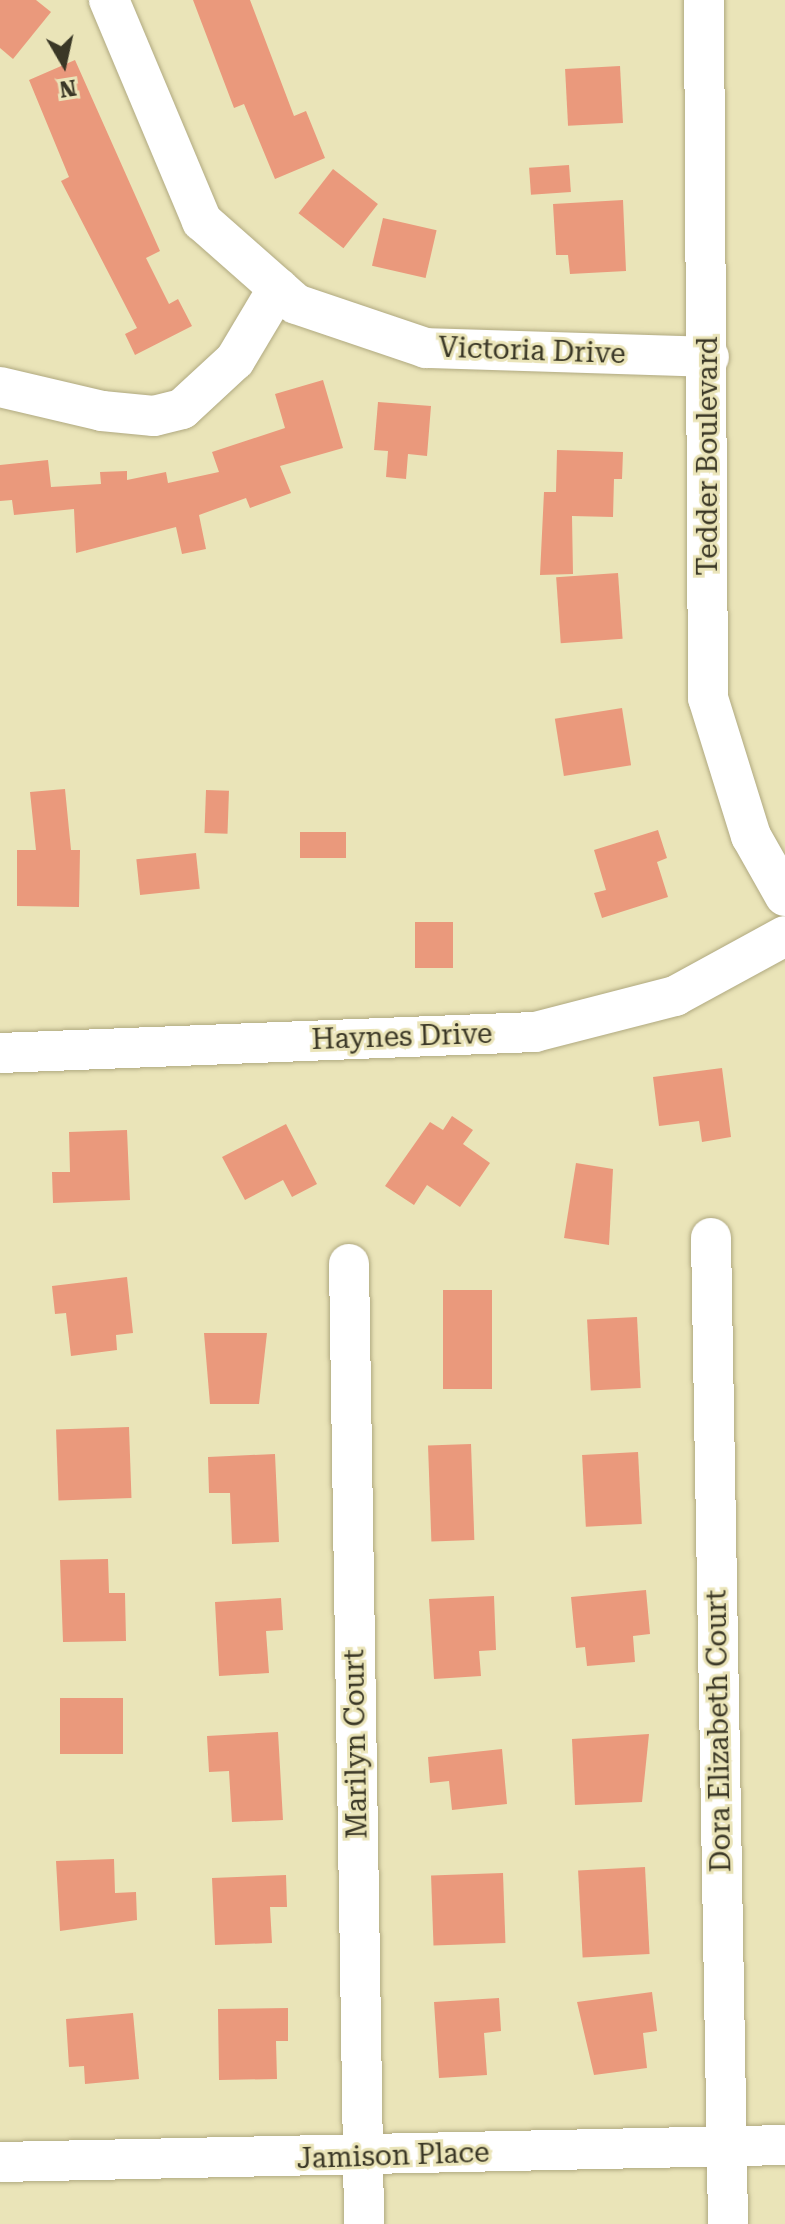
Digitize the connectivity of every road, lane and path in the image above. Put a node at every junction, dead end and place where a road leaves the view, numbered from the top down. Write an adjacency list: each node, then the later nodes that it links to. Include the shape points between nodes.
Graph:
1 (109, 0): 3 (street, Victoria Drive, via 202,221)
2 (704, 0): 4 (street, Tedder Boulevard)
3 (278, 288): 4 (street, Victoria Drive, via 296,304 426,348); 5 (street, via 235,360 182,409 154,416 102,411)
4 (709, 357): 6 (street, Tedder Boulevard, via 708,698 751,836)
5 (0, 387)
6 (785, 896)
7 (785, 936): 8 (street, Haynes Drive, via 675,996 535,1032)
8 (0, 1053)
9 (711, 1238): 11 (street, Dora Elizabeth Court)
10 (349, 1264): 13 (street, Marilyn Court)
11 (726, 2145): 12 (street, Jamison Place); 13 (street, Jamison Place); 16 (street, Dora Elizabeth Court)
12 (785, 2145)
13 (363, 2158): 14 (street, Jamison Place); 15 (street, Marilyn Court)
14 (0, 2162)
15 (364, 2224)
16 (728, 2224)

